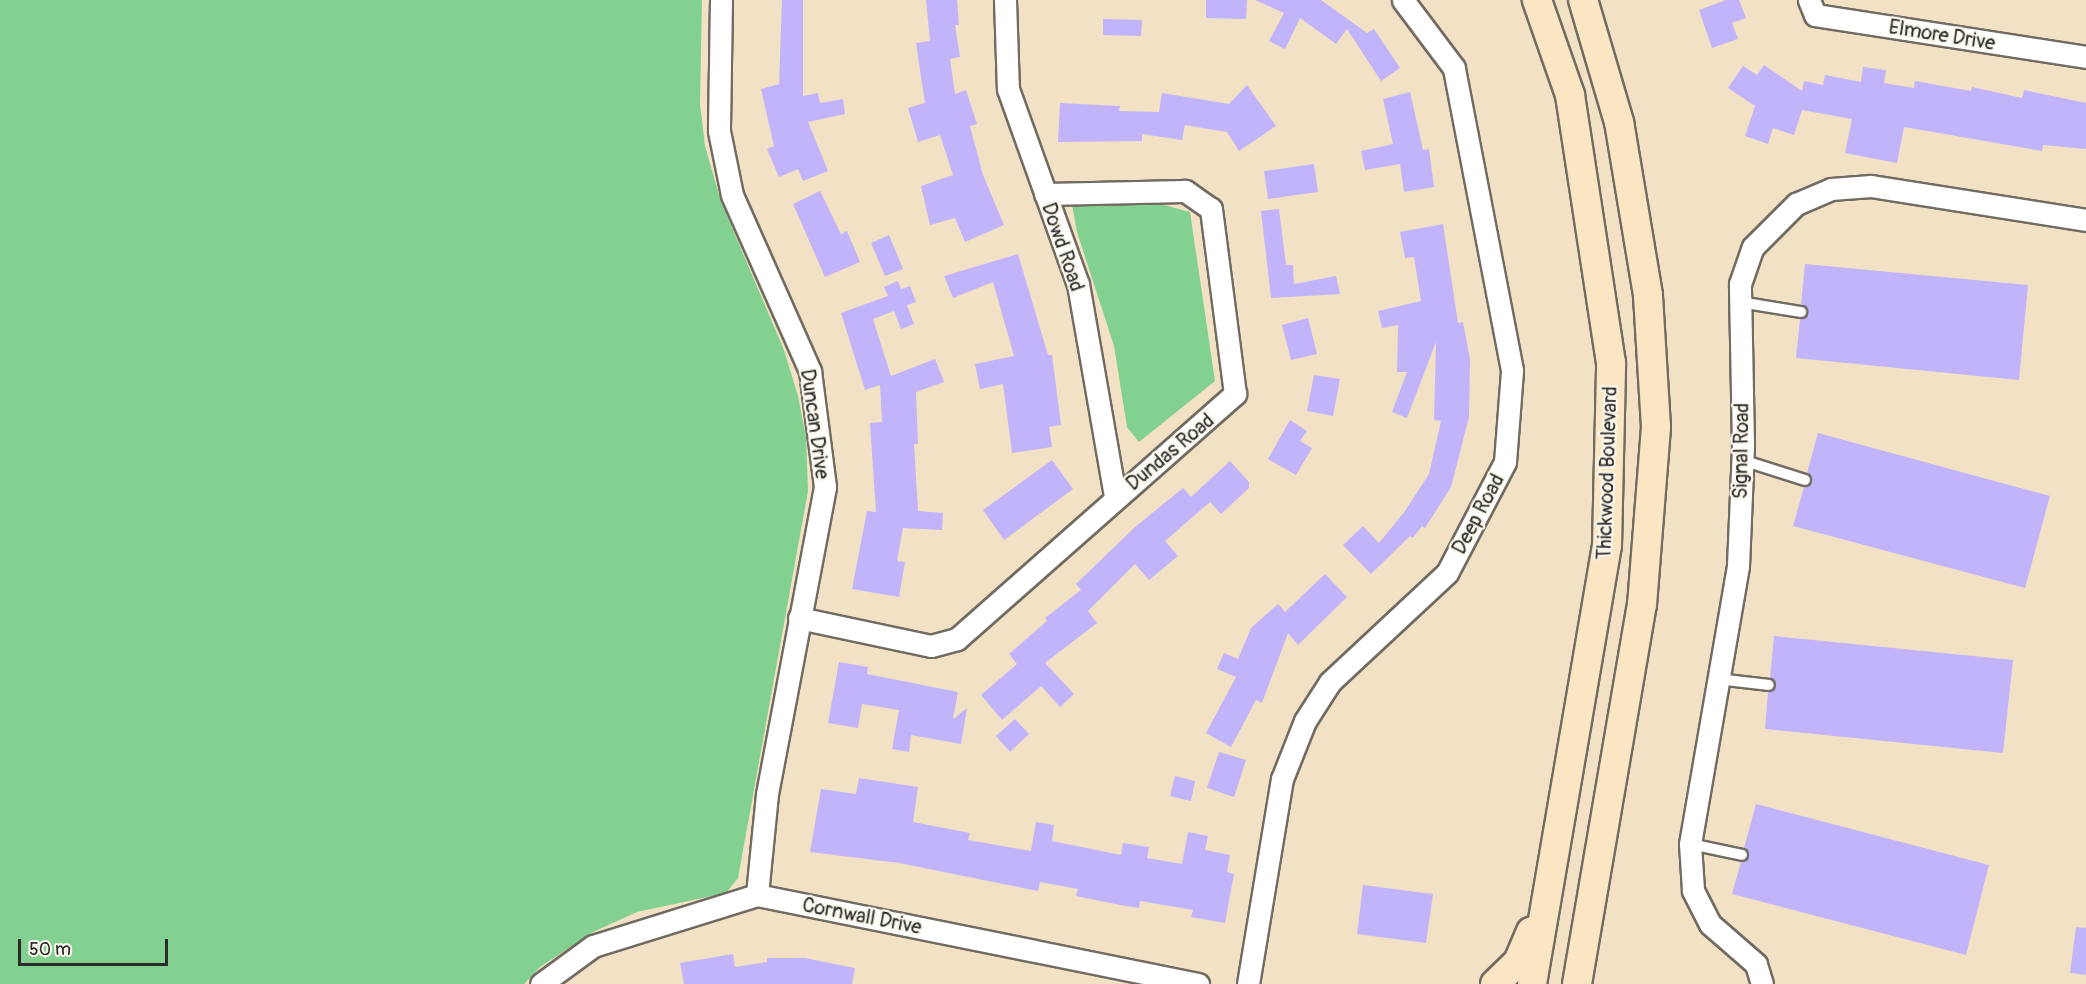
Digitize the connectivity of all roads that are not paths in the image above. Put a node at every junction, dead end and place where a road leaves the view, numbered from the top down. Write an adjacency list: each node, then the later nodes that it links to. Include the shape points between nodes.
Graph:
1 (721, 0): 15 (street, Duncan Drive, via 719,131 732,195 812,382 825,487)
2 (1005, 0): 8 (street, Dowd Road, via 1008,89)
3 (1403, 0): 25 (street, Deep Road, via 1454,68 1512,370 1505,462 1447,573 1330,682 1305,722 1282,779)
4 (1537, 0): 21 (main road, Thickwood Boulevard, via 1570,95 1611,363 1607,546)
5 (1583, 0): 22 (main road, via 1619,122 1648,295 1656,428 1642,605)
6 (1809, 0): 7 (street, Elmore Drive, via 1815,15)
7 (2085, 53)
8 (1045, 194): 14 (street, Dowd Road, via 1078,284); 14 (street, Dundas Road, via 1185,191 1211,208 1235,394)
9 (2086, 220): 10 (street, Signal Road, via 1871,186 1831,189 1796,204 1754,247 1740,284)
10 (1740, 302): 11 (lane); 12 (street, Signal Road)
11 (1801, 312)
12 (1742, 460): 13 (lane); 16 (street, Signal Road, via 1738,566)
13 (1805, 480)
14 (1115, 497): 15 (street, Dundas Road, via 957,639 931,646)
15 (799, 618): 20 (street, Duncan Drive, via 766,794)
16 (1718, 679): 17 (lane); 18 (street, Signal Road)
17 (1769, 685)
18 (1690, 844): 19 (lane); 30 (street, Signal Road, via 1693,890 1710,924 1756,964)
19 (1742, 855)
20 (757, 895): 23 (street, Cornwall Drive, via 593,946); 24 (street, Cornwall Drive)
21 (1546, 897): 26 (main road, via 1518,962); 27 (main road, Thickwood Boulevard)
22 (1583, 950): 28 (main road); 29 (main road)
23 (541, 984)
24 (1198, 984)
25 (1248, 984)
26 (1495, 984)
27 (1532, 984)
28 (1577, 984)
29 (1600, 984)
30 (1762, 984)

